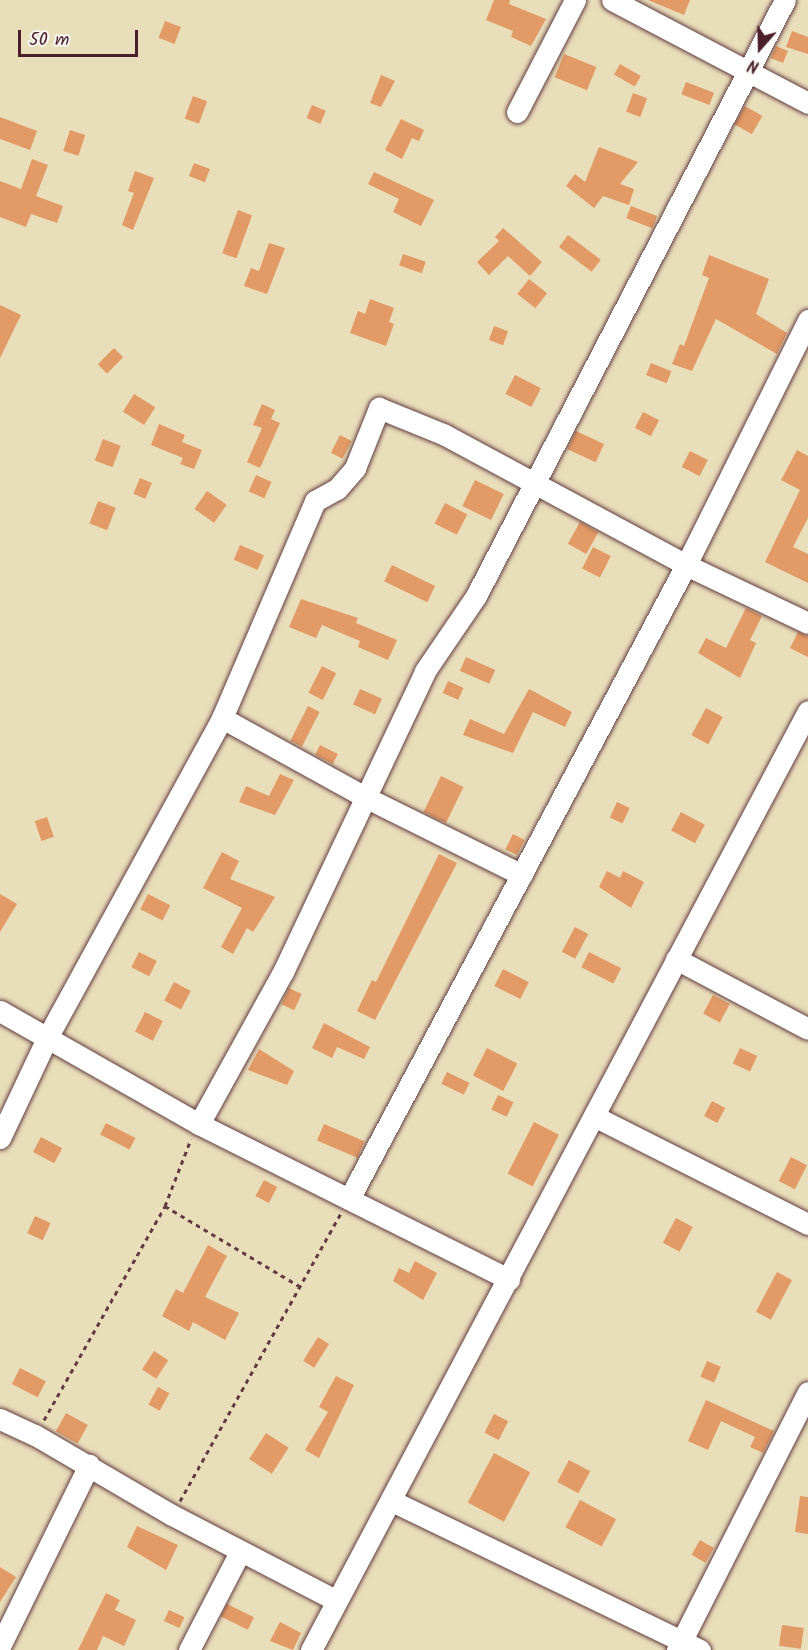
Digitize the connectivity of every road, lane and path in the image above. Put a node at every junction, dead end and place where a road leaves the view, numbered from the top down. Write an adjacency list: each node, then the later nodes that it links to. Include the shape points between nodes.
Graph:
1 (575, 0): 6 (street)
2 (612, 0): 4 (street)
3 (784, 0): 4 (street)
4 (748, 71): 5 (street); 8 (street)
5 (808, 103)
6 (517, 112)
7 (808, 320): 9 (street)
8 (535, 485): 9 (street); 12 (street, via 445,435 379,408 355,468 337,489 315,501); 13 (street, via 476,596 425,671)
9 (686, 565): 10 (street); 14 (street)
10 (808, 623)
11 (808, 711): 15 (street)
12 (222, 718): 13 (street); 18 (street)
13 (365, 797): 14 (street); 20 (street, via 283,972)
14 (522, 875): 22 (street)
15 (675, 959): 17 (street); 19 (street)
16 (0, 1011): 18 (street)
17 (808, 1029)
18 (47, 1038): 20 (street); 21 (street)
19 (594, 1116): 24 (street); 25 (street)
20 (198, 1124): 22 (street); 23 (path)
21 (0, 1138)
22 (349, 1199): 25 (street); 26 (path)
23 (165, 1206): 26 (path); 29 (path)
24 (808, 1224)
25 (509, 1279): 31 (street)
26 (299, 1286): 32 (path)
27 (808, 1392): 36 (street)
28 (0, 1419): 29 (street)
29 (35, 1435): 30 (street)
30 (89, 1465): 32 (street); 35 (street)
31 (392, 1501): 34 (street); 36 (street)
32 (172, 1515): 33 (street)
33 (240, 1552): 34 (street); 37 (street)
34 (335, 1600): 38 (street)
35 (0, 1646)
36 (687, 1647)
37 (189, 1650)
38 (311, 1650)

